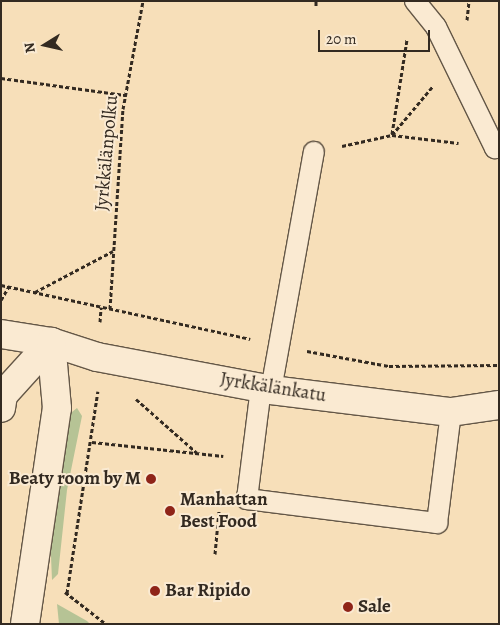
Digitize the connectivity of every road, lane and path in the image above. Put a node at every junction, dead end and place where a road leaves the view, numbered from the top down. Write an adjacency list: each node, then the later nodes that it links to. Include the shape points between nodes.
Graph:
1 (143, 1): 8 (path, Jyrkkälänpolku)
2 (316, 1): 4 (path)
3 (415, 1): 6 (lane, via 436,27)
4 (316, 6)
5 (409, 30): 9 (path)
6 (453, 63): 9 (path); 10 (lane)
7 (1, 78): 8 (path)
8 (125, 95): 12 (path, Jyrkkälänpolku)
9 (392, 134): 10 (path); 11 (path)
10 (497, 148)
11 (314, 152): 21 (lane)
12 (114, 251): 14 (path); 17 (path, Jyrkkälänpolku)
13 (9, 286): 15 (path)
14 (35, 292)
15 (1, 300)
16 (101, 307): 20 (path)
17 (110, 309)
18 (1, 334): 19 (street, Jyrkkälänkatu)
19 (51, 342): 20 (street, Jyrkkälänkatu); 24 (street, via 3,395); 30 (street, via 56,408)
20 (97, 357): 21 (street, Jyrkkälänkatu); 26 (path, via 98,402)
21 (266, 389): 25 (street, Jyrkkälänkatu); 28 (lane)
22 (133, 397): 27 (path)
23 (499, 405): 25 (street, Jyrkkälänkatu)
24 (1, 408)
25 (451, 412): 28 (lane, via 437,523 247,499)
26 (92, 442): 27 (path); 29 (path)
27 (197, 453): 28 (path)
28 (251, 458)
29 (67, 592)
30 (25, 624)

